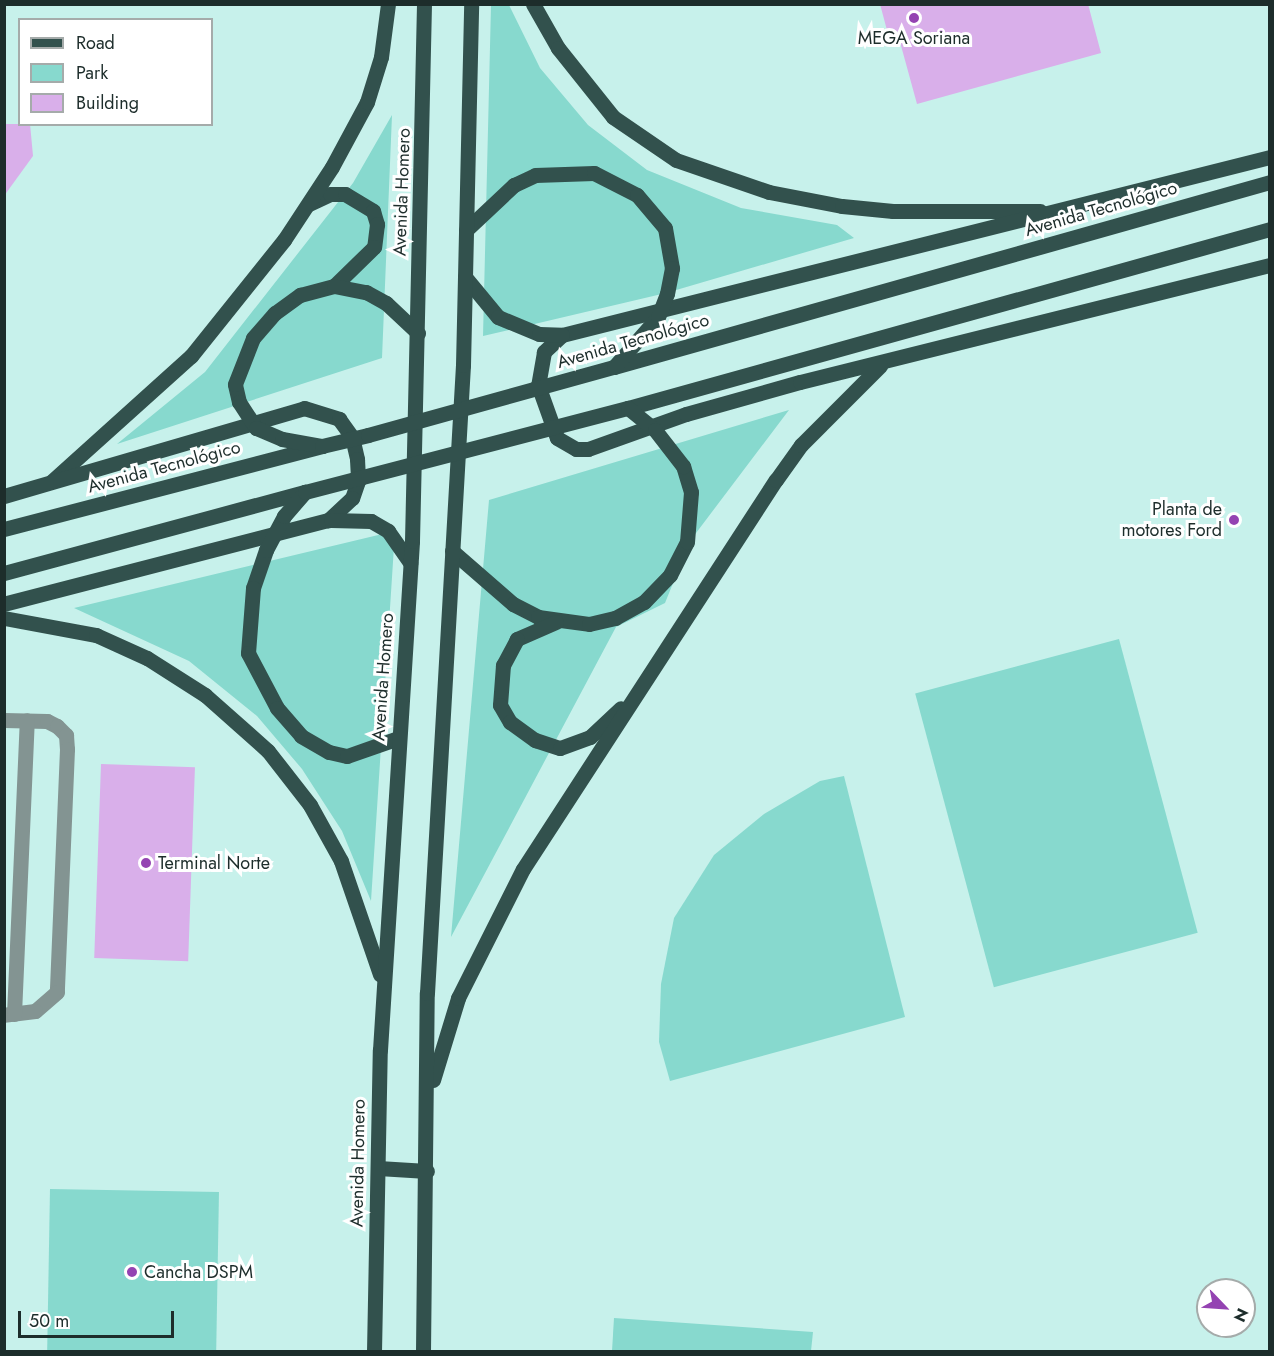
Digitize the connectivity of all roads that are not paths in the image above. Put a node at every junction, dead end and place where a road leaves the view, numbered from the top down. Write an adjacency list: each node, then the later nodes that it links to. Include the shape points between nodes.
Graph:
1 (388, 4): 7 (main road, via 378,68 367,102)
2 (424, 4): 14 (main road, Avenida Homero)
3 (471, 4): 10 (main road)
4 (533, 4): 8 (main road, via 558,48 613,117 650,145 709,173 768,192 842,206 928,212)
5 (1269, 157): 8 (main road)
6 (1269, 182): 17 (main road, Avenida Tecnológico)
7 (306, 206): 13 (main road, via 330,194 345,194 373,211 378,235 374,247); 20 (main road, via 191,356)
8 (1067, 211): 15 (main road)
9 (1269, 228): 18 (main road)
10 (466, 230): 12 (main road); 17 (main road, bridge, via 514,185 536,175 594,173 637,195 664,228 672,268 667,294 646,332)
11 (1269, 265): 16 (main road)
12 (465, 277): 15 (main road, via 498,317 539,334); 25 (main road)
13 (334, 286): 14 (main road, via 366,292 386,303); 19 (main road, bridge, via 300,295 253,338 235,384 247,418 268,435)
14 (418, 333): 26 (main road, Avenida Homero)
15 (562, 334): 16 (main road, via 544,352 538,385 557,438 576,449 800,382)
16 (880, 366): 31 (main road, via 801,445)
17 (614, 367): 19 (main road, Avenida Tecnológico, bridge)
18 (628, 408): 21 (main road, bridge); 30 (main road, bridge, via 655,430 683,466 693,518 687,542 670,575 644,602 615,618 589,624)
19 (322, 447): 24 (main road, Avenida Tecnológico)
20 (48, 484): 22 (main road); 23 (main road, via 304,408 321,410 339,419 352,437 357,459 358,482 352,498)
21 (305, 492): 27 (main road); 34 (main road, bridge, via 284,516 266,550 253,588 248,653 277,708 301,736 330,752 347,756)
22 (4, 496)
23 (328, 520): 26 (main road, via 371,521 388,531); 28 (main road)
24 (4, 529)
25 (452, 550): 30 (main road, via 513,604); 37 (main road, via 431,895)
26 (410, 563): 34 (main road, Avenida Homero)
27 (4, 573)
28 (4, 604)
29 (4, 618): 35 (main road, via 96,635 147,658 205,695 268,751 310,805 341,861)
30 (556, 622): 31 (main road, via 517,639 503,665 500,705 510,722 535,740 560,748 590,737)
31 (654, 669): 37 (main road, via 523,869 485,938 458,998)
32 (4, 720): 33 (street)
33 (27, 720): 36 (street); 36 (street, via 47,721 66,735 59,975 57,992 48,1004)
34 (398, 738): 35 (main road, Avenida Homero)
35 (383, 986): 38 (main road, Avenida Homero)
36 (9, 1014)
37 (428, 1095): 39 (main road)
38 (378, 1168): 39 (main road); 40 (main road, Avenida Homero)
39 (428, 1171): 41 (main road)
40 (374, 1352)
41 (423, 1352)

